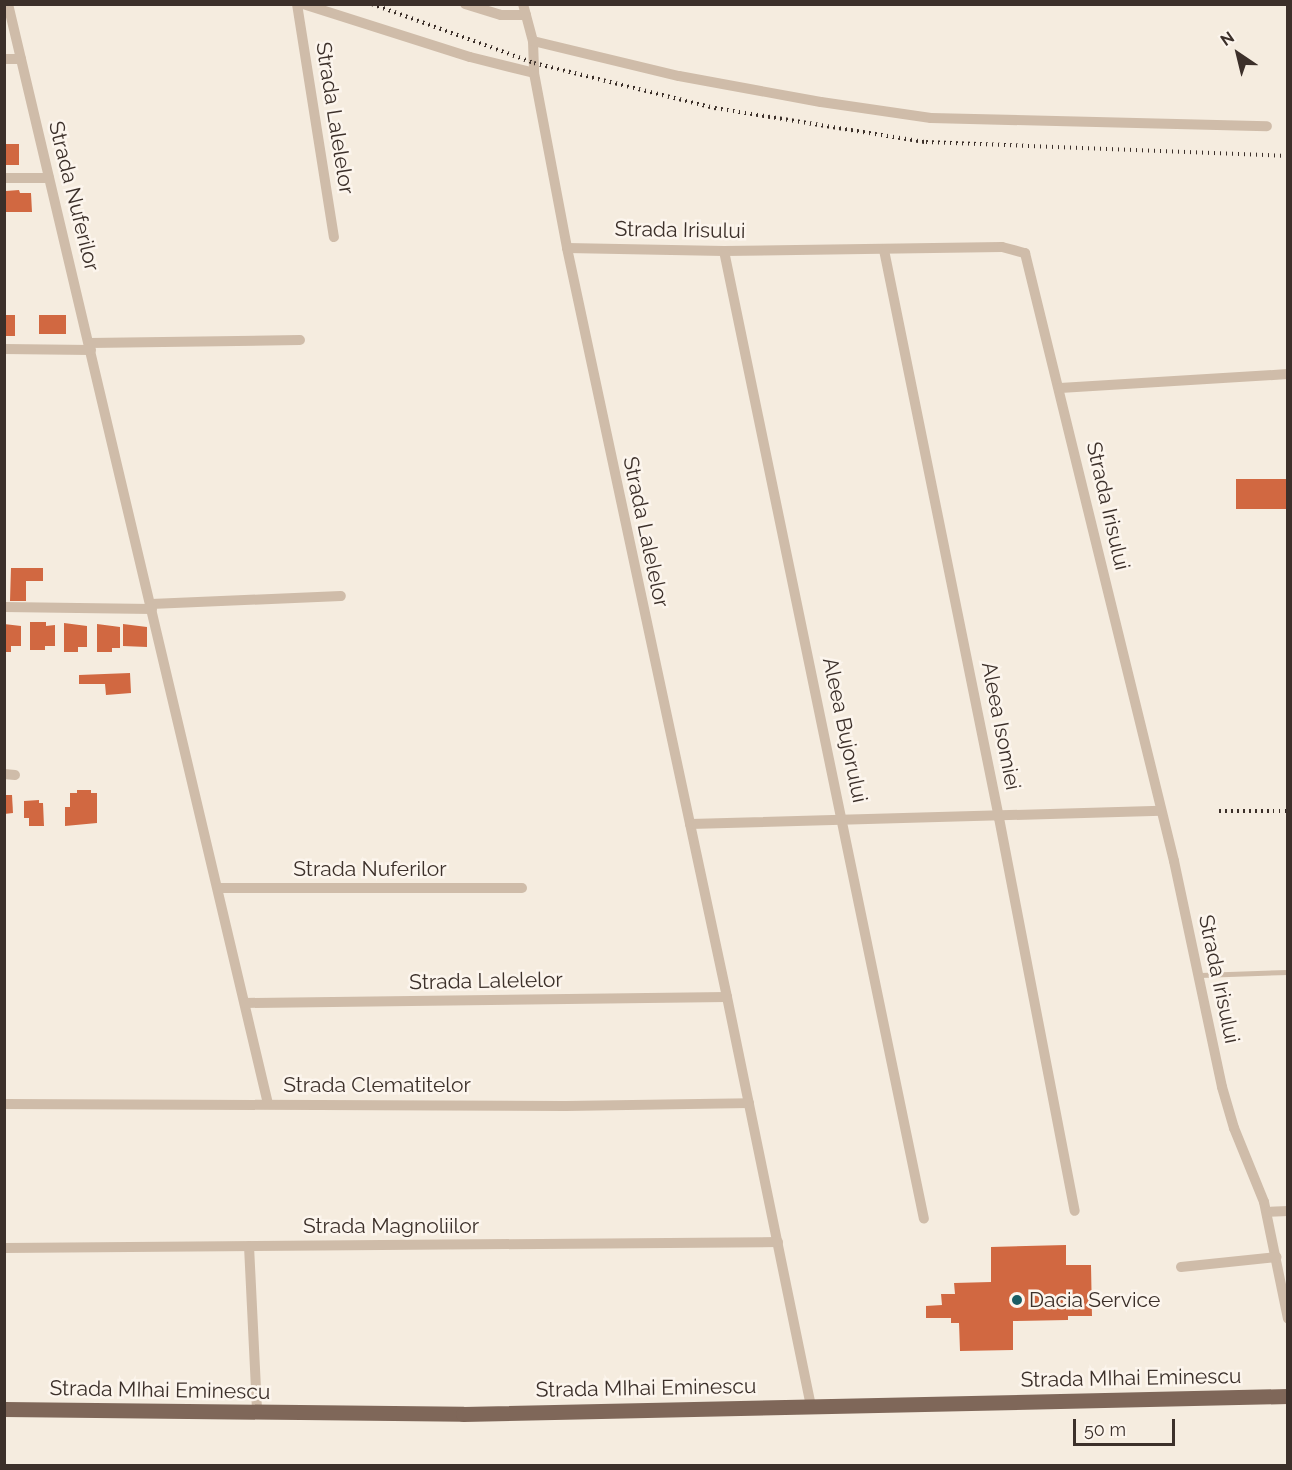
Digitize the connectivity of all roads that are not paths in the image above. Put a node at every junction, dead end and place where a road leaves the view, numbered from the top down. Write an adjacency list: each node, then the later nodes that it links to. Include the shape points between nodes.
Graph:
1 (8, 4): 8 (street, Strada Nuferilor)
2 (297, 4): 13 (street, Strada Lalelelor)
3 (303, 4): 9 (street, Strada Lalelelor)
4 (465, 4): 5 (street, via 501,15)
5 (524, 10): 6 (street, Strada Lalelelor)
6 (533, 41): 9 (street, Strada Lalelelor); 10 (street, via 679,76 931,118)
7 (4, 59): 8 (street)
8 (21, 59): 12 (street, Strada Nuferilor)
9 (534, 73): 14 (street, Strada Lalelelor)
10 (1267, 126)
11 (4, 178): 12 (street)
12 (49, 178): 18 (street, Strada Nuferilor)
13 (334, 237)
14 (567, 248): 16 (street, Strada Irisului); 28 (street, Strada Lalelelor)
15 (884, 250): 16 (street, Strada Irisului); 21 (street, Strada Irisului, via 1002,247 1025,253); 26 (street, Aleea Isomiei)
16 (724, 251): 27 (street, Aleea Bujorului)
17 (300, 340): 18 (street)
18 (90, 346): 19 (street); 23 (street, Strada Nuferilor)
19 (4, 349)
20 (1287, 374): 21 (street)
21 (1060, 388): 25 (street, Strada Irisului)
22 (342, 596): 23 (street)
23 (151, 606): 24 (street); 29 (street, Strada Nuferilor)
24 (4, 607)
25 (1161, 811): 26 (street); 32 (street, Strada Irisului)
26 (999, 818): 27 (street); 38 (street, Aleea Isomiei)
27 (843, 821): 28 (street); 41 (street, Aleea Bujorului)
28 (690, 824): 33 (street, Strada Lalelelor)
29 (218, 888): 30 (street, Strada Nuferilor); 34 (street, Strada Nuferilor)
30 (522, 888)
31 (1287, 972): 32 (lane)
32 (1200, 975): 40 (street, Strada Irisului, via 1225,1098)
33 (727, 997): 34 (street, Strada Lalelelor); 35 (street, Strada Lalelelor)
34 (245, 1003): 37 (street, Strada Nuferilor)
35 (749, 1103): 37 (street, Strada Clematitelor); 42 (street, Strada Lalelelor)
36 (4, 1104): 37 (street, Strada Clematitelor)
37 (268, 1104)
38 (1075, 1211)
39 (1287, 1211): 40 (street)
40 (1267, 1212): 45 (street, Strada Irisului)
41 (924, 1219)
42 (778, 1242): 43 (street, Strada Magnoliilor); 49 (street, Strada Lalelelor)
43 (249, 1246): 44 (street, Strada Magnoliilor); 51 (street)
44 (4, 1248)
45 (1276, 1257): 46 (street); 47 (street, Strada Irisului)
46 (1181, 1267)
47 (1287, 1319)
48 (1287, 1396): 49 (main road, Strada MIhai Eminescu)
49 (811, 1406): 51 (main road, Strada MIhai Eminescu, via 463,1414)
50 (4, 1409): 51 (main road, Strada MIhai Eminescu)
51 (257, 1412)

